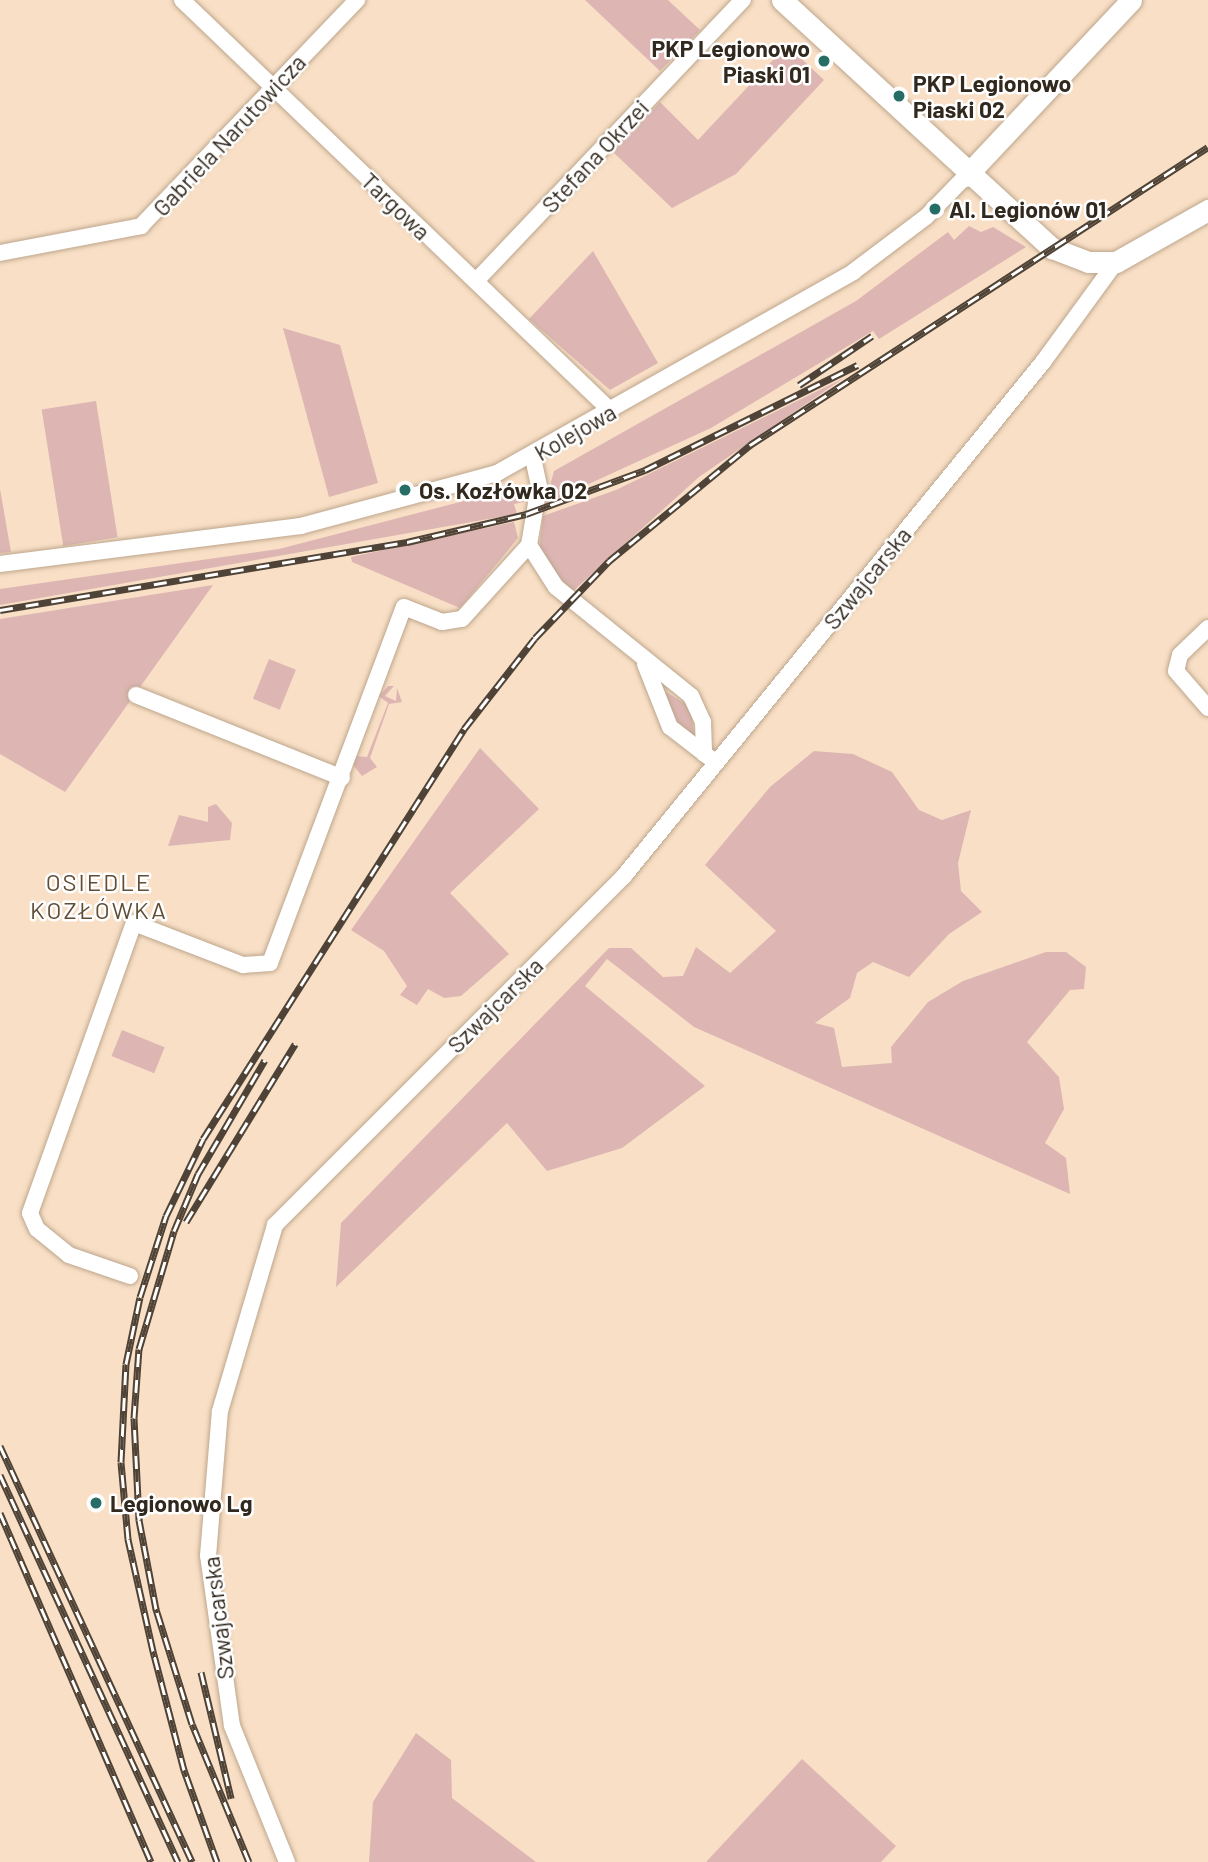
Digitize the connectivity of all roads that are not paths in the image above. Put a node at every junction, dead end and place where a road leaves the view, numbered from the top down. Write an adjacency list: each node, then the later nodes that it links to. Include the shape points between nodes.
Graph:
1 (181, 0): 6 (street, Targowa)
2 (357, 0): 6 (street, Gabriela Narutowicza)
3 (743, 0): 11 (street, Stefana Okrzei)
4 (782, 0): 7 (street)
5 (1131, 0): 7 (street)
6 (274, 88): 9 (street, Gabriela Narutowicza, via 141,226); 11 (street, Targowa)
7 (966, 176): 10 (street, via 1052,248 1088,262); 12 (street, Kolejowa, via 917,225 853,272)
8 (1208, 210): 10 (street)
9 (0, 253)
10 (1116, 262): 20 (street, Szwajcarska, via 1043,362)
11 (476, 281): 12 (street, Targowa)
12 (611, 411): 13 (street, Kolejowa)
13 (533, 457): 14 (street, via 539,486); 15 (street, Kolejowa, via 409,500 301,526)
14 (528, 545): 17 (street, via 556,587); 21 (street, via 462,620 442,622 404,607)
15 (0, 564)
16 (1208, 628): 19 (street, via 1180,655 1176,671)
17 (645, 664): 20 (street, via 670,727); 20 (street, via 698,705)
18 (136, 695): 21 (street)
19 (1208, 708)
20 (711, 758): 23 (street, Szwajcarska, via 624,876 294,1203 264,1248 220,1410 208,1556 232,1726)
21 (342, 778): 22 (street, via 267,965 243,965 134,923 30,1213 37,1229 69,1255)
22 (130, 1276)
23 (287, 1862)

